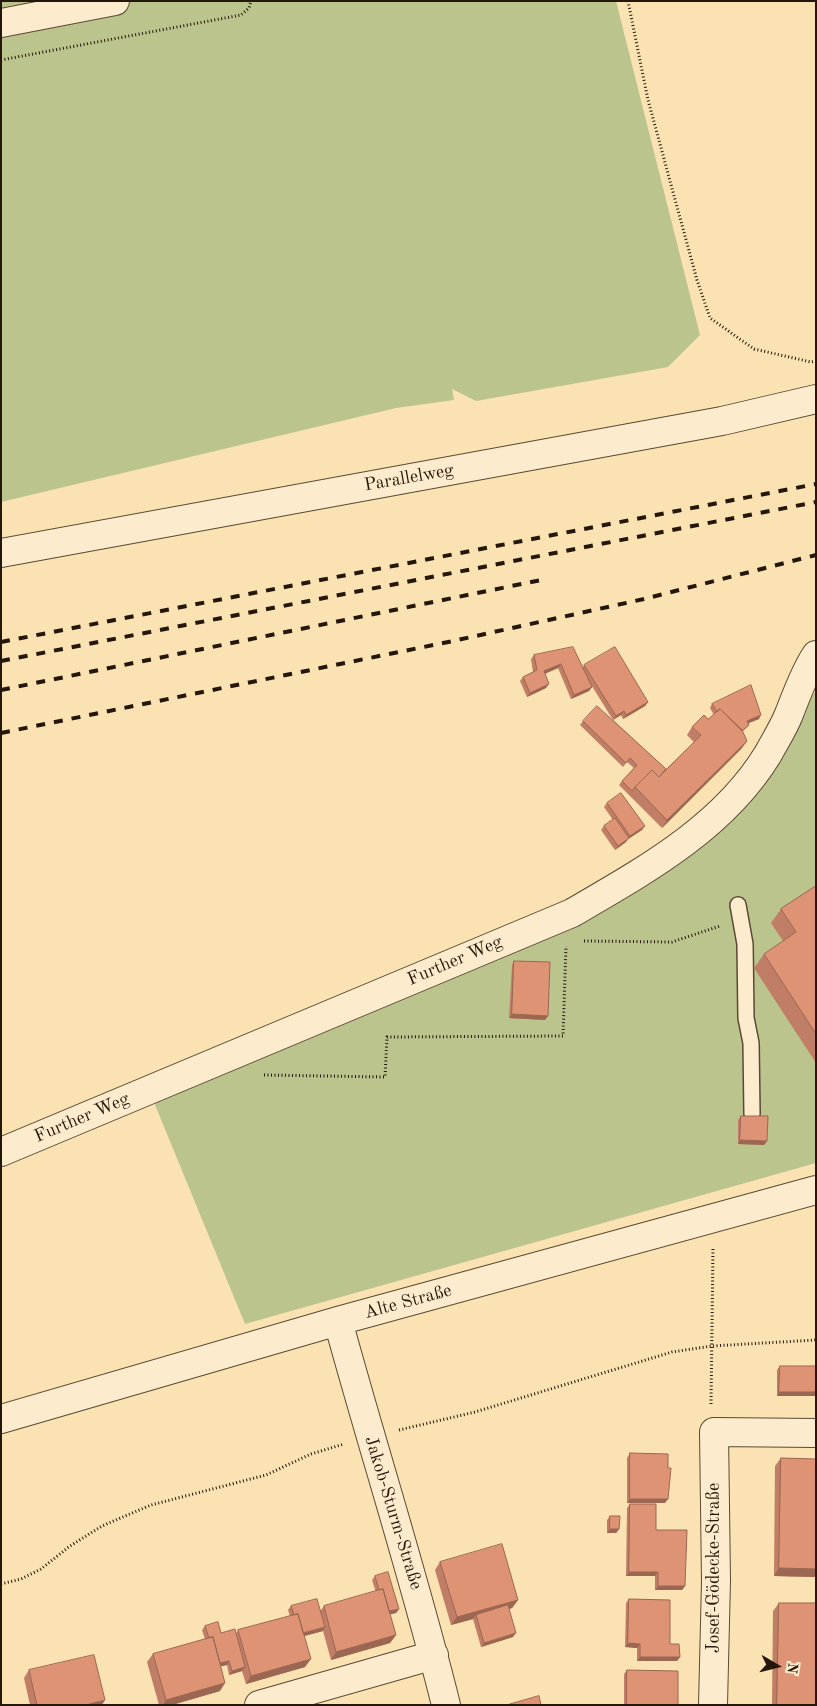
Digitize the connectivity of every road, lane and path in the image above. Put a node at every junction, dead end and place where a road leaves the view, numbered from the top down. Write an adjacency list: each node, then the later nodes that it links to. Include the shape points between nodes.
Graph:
1 (115, 1): 4 (street)
2 (251, 1): 5 (path, via 241,16)
3 (628, 1): 6 (path, via 648,100 710,318 754,349 811,362)
4 (1, 23)
5 (1, 60)
6 (816, 360)
7 (816, 399): 8 (street, Parallelweg, via 722,421)
8 (1, 553)
9 (816, 655): 15 (street, Further Weg, via 767,756 740,793 687,842 636,876 572,913)
10 (738, 905): 12 (path, via 722,926 672,942); 14 (lane, via 745,944)
11 (566, 940): 13 (path, via 563,1036 387,1037 384,1077)
12 (576, 940)
13 (264, 1076)
14 (752, 1114)
15 (1, 1152)
16 (816, 1190): 17 (street, Alte Straße)
17 (713, 1218): 18 (street, Alte Straße); 20 (path, via 711,1412)
18 (338, 1321): 19 (street, Alte Straße); 22 (street, Jakob-Sturm-Straße)
19 (1, 1419)
20 (714, 1432): 21 (street); 25 (street, Josef-Gödecke-Straße, via 716,1581)
21 (816, 1433)
22 (434, 1655): 23 (street); 24 (street, Jakob-Sturm-Straße)
23 (259, 1705)
24 (446, 1705)
25 (713, 1705)

